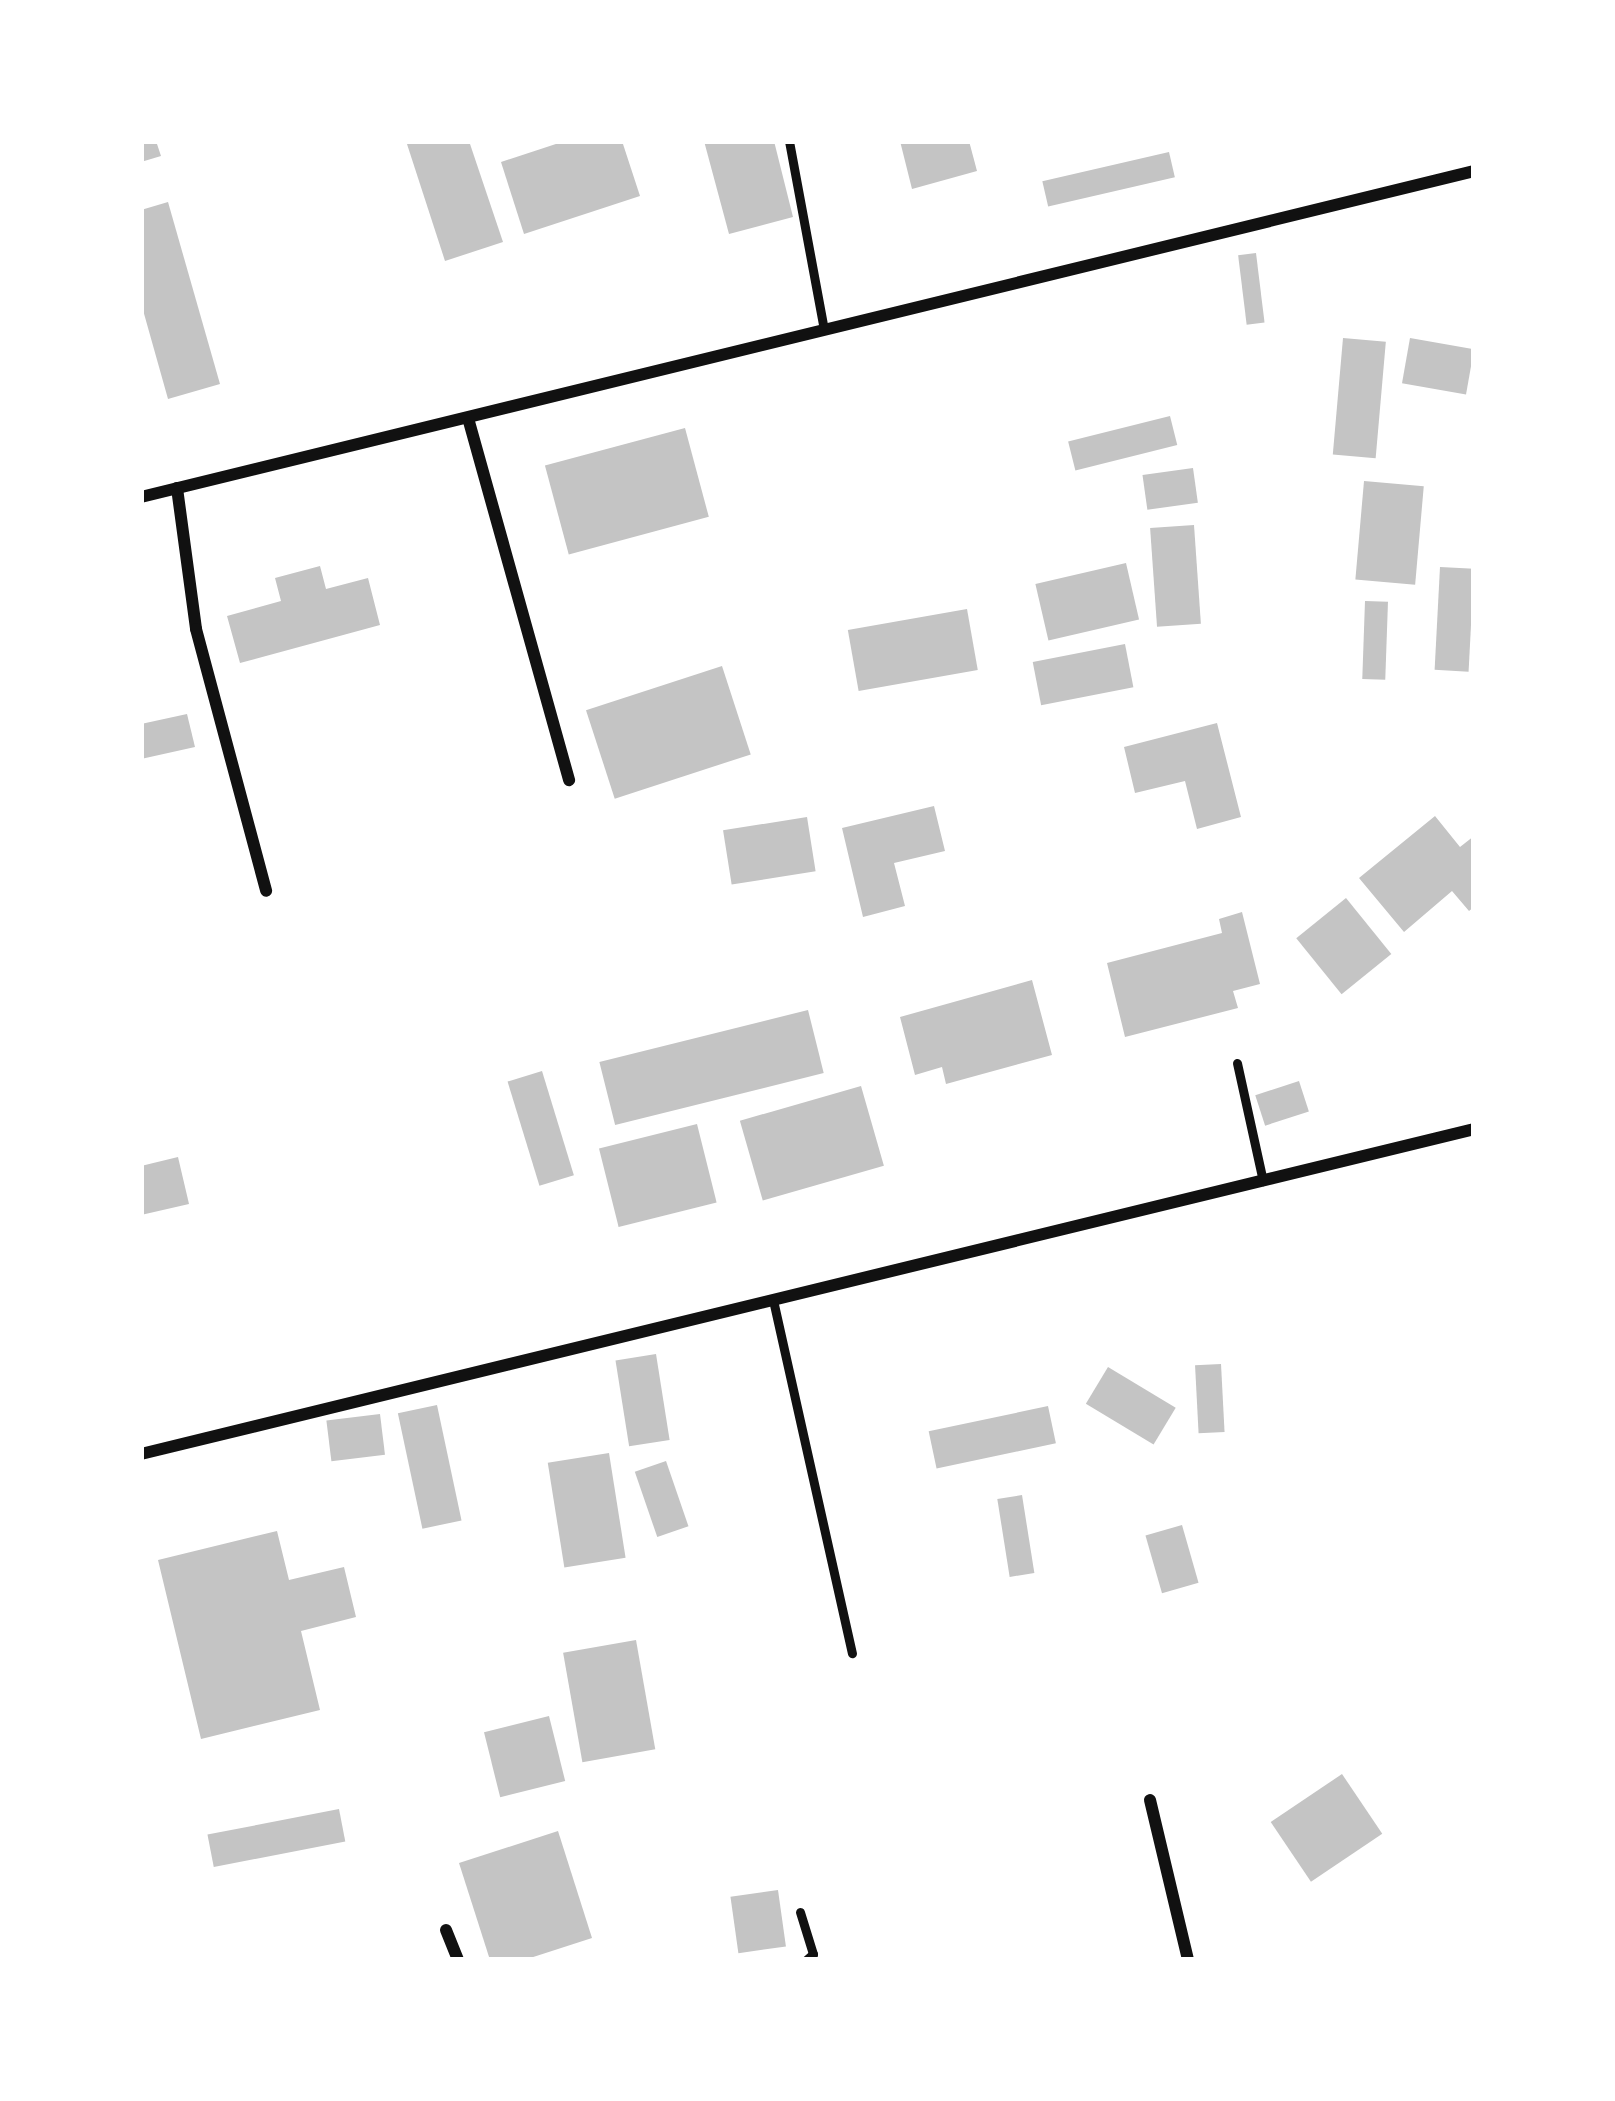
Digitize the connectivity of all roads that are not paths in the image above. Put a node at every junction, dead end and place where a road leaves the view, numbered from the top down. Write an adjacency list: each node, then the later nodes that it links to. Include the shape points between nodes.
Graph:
1 (789, 141): 3 (lane)
2 (1474, 171): 3 (street)
3 (824, 329): 4 (street)
4 (468, 418): 5 (street); 7 (street)
5 (177, 488): 6 (street); 8 (street, via 196,628)
6 (141, 497)
7 (569, 780)
8 (266, 891)
9 (1237, 1064): 11 (lane)
10 (1474, 1129): 11 (street)
11 (1262, 1181): 12 (street)
12 (773, 1300): 13 (street); 14 (lane)
13 (141, 1454)
14 (852, 1653)
15 (1150, 1800): 20 (street)
16 (800, 1912): 19 (lane, via 813,1954)
17 (446, 1930): 18 (street)
18 (458, 1960)
19 (806, 1960)
20 (1188, 1960)

